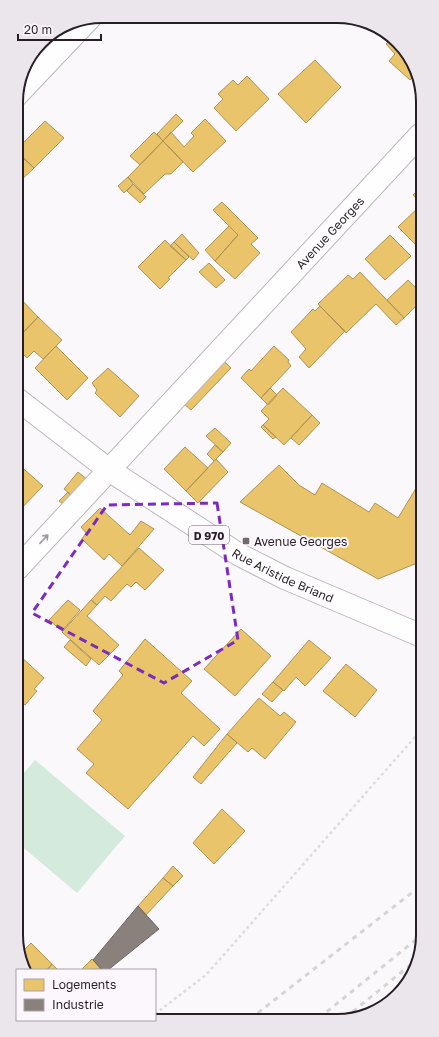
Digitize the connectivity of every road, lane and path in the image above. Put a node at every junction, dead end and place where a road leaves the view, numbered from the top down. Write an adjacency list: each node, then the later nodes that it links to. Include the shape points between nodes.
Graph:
1 (83, 26): 2 (street)
2 (25, 87)
3 (416, 139): 5 (street, Avenue Georges)
4 (23, 404): 5 (street, Rue Aristide Briand / D 970)
5 (109, 470): 6 (street, Avenue Georges, one-way to 5); 7 (street, Rue Aristide Briand / D 970, via 238,554 285,578)
6 (23, 563)
7 (416, 633)
8 (416, 736): 9 (path, via 206,975)
9 (156, 1013)

